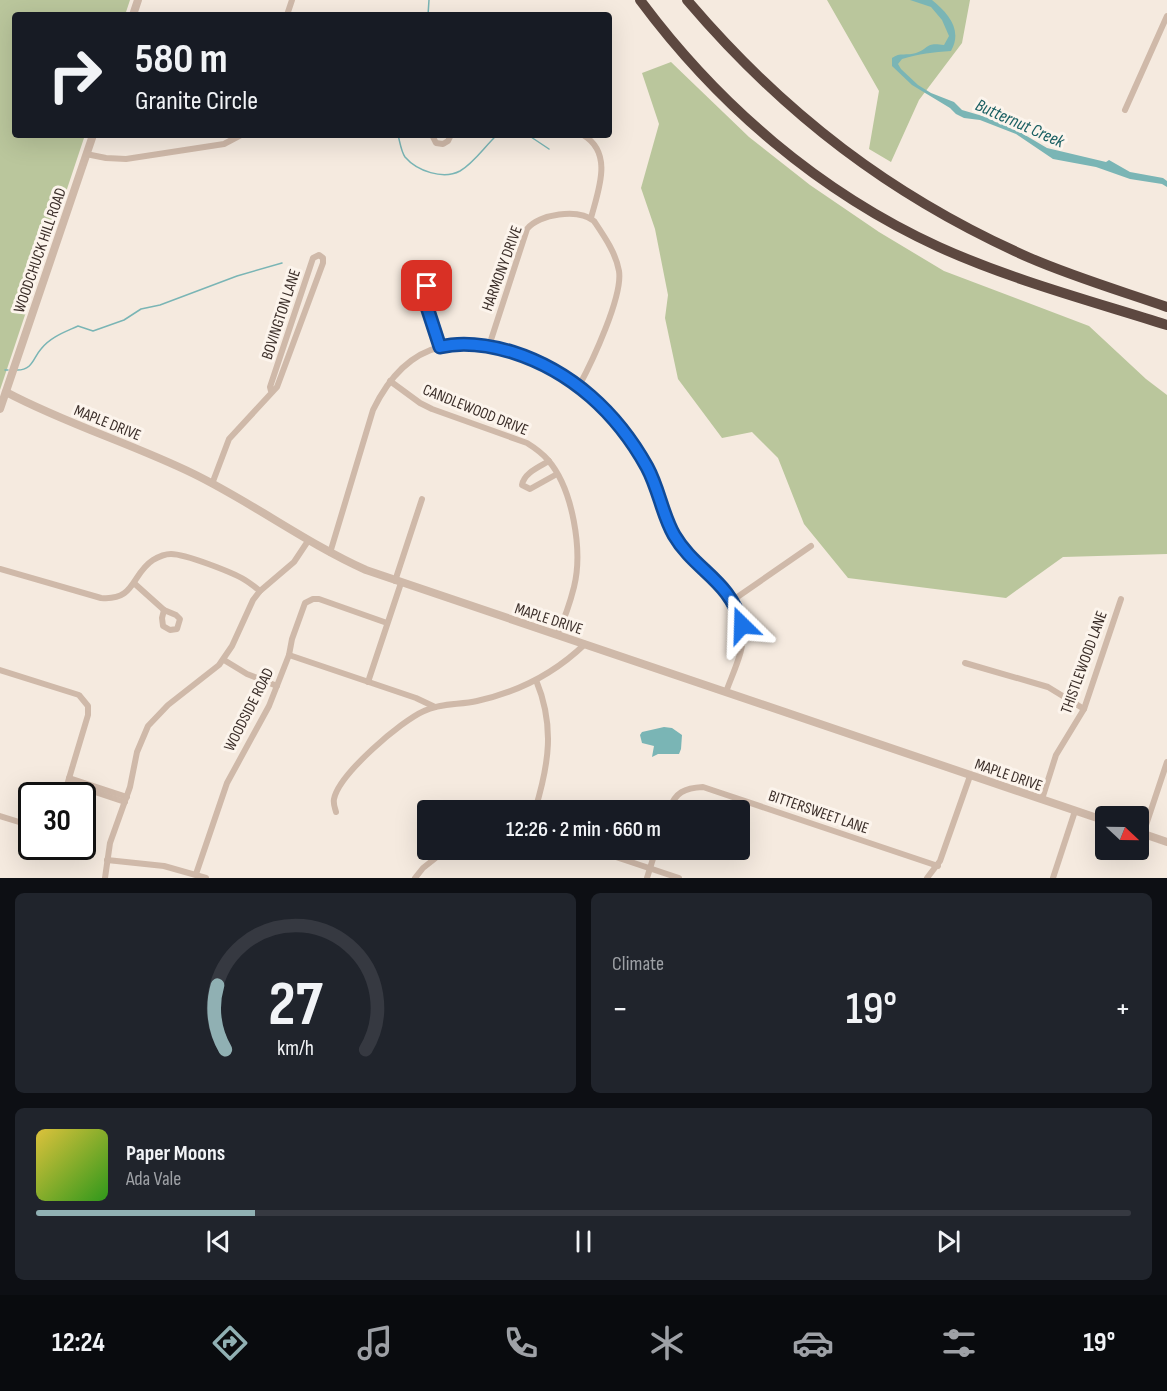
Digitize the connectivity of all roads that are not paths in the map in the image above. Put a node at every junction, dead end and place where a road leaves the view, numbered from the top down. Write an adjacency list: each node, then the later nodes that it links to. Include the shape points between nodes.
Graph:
1 (640, 0): 14 (highway, via 682,54 734,109 790,157 864,207 973,261)
2 (687, 0): 13 (highway, via 777,95 850,156 890,183 978,234 1029,258)
3 (1167, 16): 4 (street)
4 (1125, 110)
5 (92, 138): 10 (street, WOODCHUCK HILL ROAD)
6 (235, 138): 10 (street, via 224,144 126,159)
7 (434, 138): 8 (street, via 443,144)
8 (450, 138)
9 (589, 138): 11 (street, via 600,153 602,166)
10 (86, 154): 20 (street, WOODCHUCK HILL ROAD)
11 (591, 218): 15 (street, HARMONY DRIVE, via 581,214 549,216 532,223 522,240); 19 (street, via 616,261 619,285 601,339)
12 (426, 304): 16 (street)
13 (1167, 307)
14 (1167, 326)
15 (489, 346): 16 (street); 19 (street, via 549,366)
16 (440, 347): 18 (street, via 413,360)
17 (287, 348): 17 (street, BOVINGTON LANE, via 323,263 319,255 313,258); 24 (street, BOVINGTON LANE, via 271,391 229,438)
18 (390, 381): 22 (street, CANDLEWOOD DRIVE, via 420,403 519,439); 28 (street, via 363,438)
19 (579, 386): 34 (street, via 605,408 635,446 653,479 675,536)
20 (6, 392): 21 (street, WOODCHUCK HILL ROAD); 24 (street, MAPLE DRIVE)
21 (0, 409)
22 (549, 461): 23 (street, CANDLEWOOD DRIVE); 23 (street, via 526,475 522,484 530,489)
23 (557, 474): 37 (street, CANDLEWOOD DRIVE, via 570,509 578,550 574,588)
24 (212, 484): 26 (street, MAPLE DRIVE)
25 (422, 499): 30 (street)
26 (308, 541): 28 (street, MAPLE DRIVE); 32 (street, via 294,562)
27 (811, 546): 34 (street)
28 (330, 553): 30 (street, MAPLE DRIVE)
29 (0, 569): 31 (street, via 110,599 122,596)
30 (398, 582): 36 (street); 37 (street, MAPLE DRIVE)
31 (135, 584): 32 (street, via 147,565 170,554 234,574); 35 (street)
32 (260, 591): 40 (street, via 247,609)
33 (1121, 599): 48 (street, THISTLEWOOD LANE)
34 (733, 600): 46 (street, via 743,632)
35 (164, 610)
36 (387, 623): 39 (street, WOODSIDE ROAD, via 312,599 301,612); 44 (street)
37 (557, 635): 38 (street, MAPLE DRIVE)
38 (585, 644): 43 (street); 46 (street, MAPLE DRIVE)
39 (289, 655): 44 (street); 45 (street, WOODSIDE ROAD)
40 (224, 660): 45 (street); 52 (street, via 148,726 137,752)
41 (964, 663): 48 (street, via 1048,687)
42 (0, 670): 51 (street, via 67,691 82,698 88,706)
43 (536, 680): 47 (street, via 478,700); 53 (street, via 546,705 549,738)
44 (368, 682): 47 (street)
45 (277, 686): 72 (street, WOODSIDE ROAD, via 228,779)
46 (726, 692): 50 (street, MAPLE DRIVE)
47 (435, 707): 60 (street, via 414,715 397,728 354,769 338,788 334,799)
48 (1083, 709): 56 (street, THISTLEWOOD LANE, via 1056,755)
49 (1167, 762): 59 (street)
50 (970, 776): 56 (street, MAPLE DRIVE); 70 (street)
51 (68, 780): 52 (street)
52 (126, 799): 66 (street)
53 (538, 800)
54 (674, 800): 55 (street, BITTERSWEET LANE, via 677,794 703,787)
55 (745, 800)
56 (1042, 800): 58 (street, MAPLE DRIVE)
57 (750, 802): 70 (street, BITTERSWEET LANE)
58 (1075, 811): 62 (street, MAPLE DRIVE); 79 (street)
59 (1149, 811)
60 (336, 812)
61 (0, 816): 63 (street)
62 (1095, 817)
63 (18, 822)
64 (1149, 836): 65 (street)
65 (1167, 842)
66 (107, 860): 72 (street); 73 (street)
67 (433, 860): 75 (street)
68 (626, 860): 71 (street)
69 (653, 860): 71 (street)
70 (938, 866): 78 (street)
71 (650, 868): 76 (street); 77 (street)
72 (196, 874): 74 (street)
73 (105, 878)
74 (206, 878)
75 (415, 878)
76 (647, 878)
77 (679, 878)
78 (927, 878)
79 (1053, 878)

